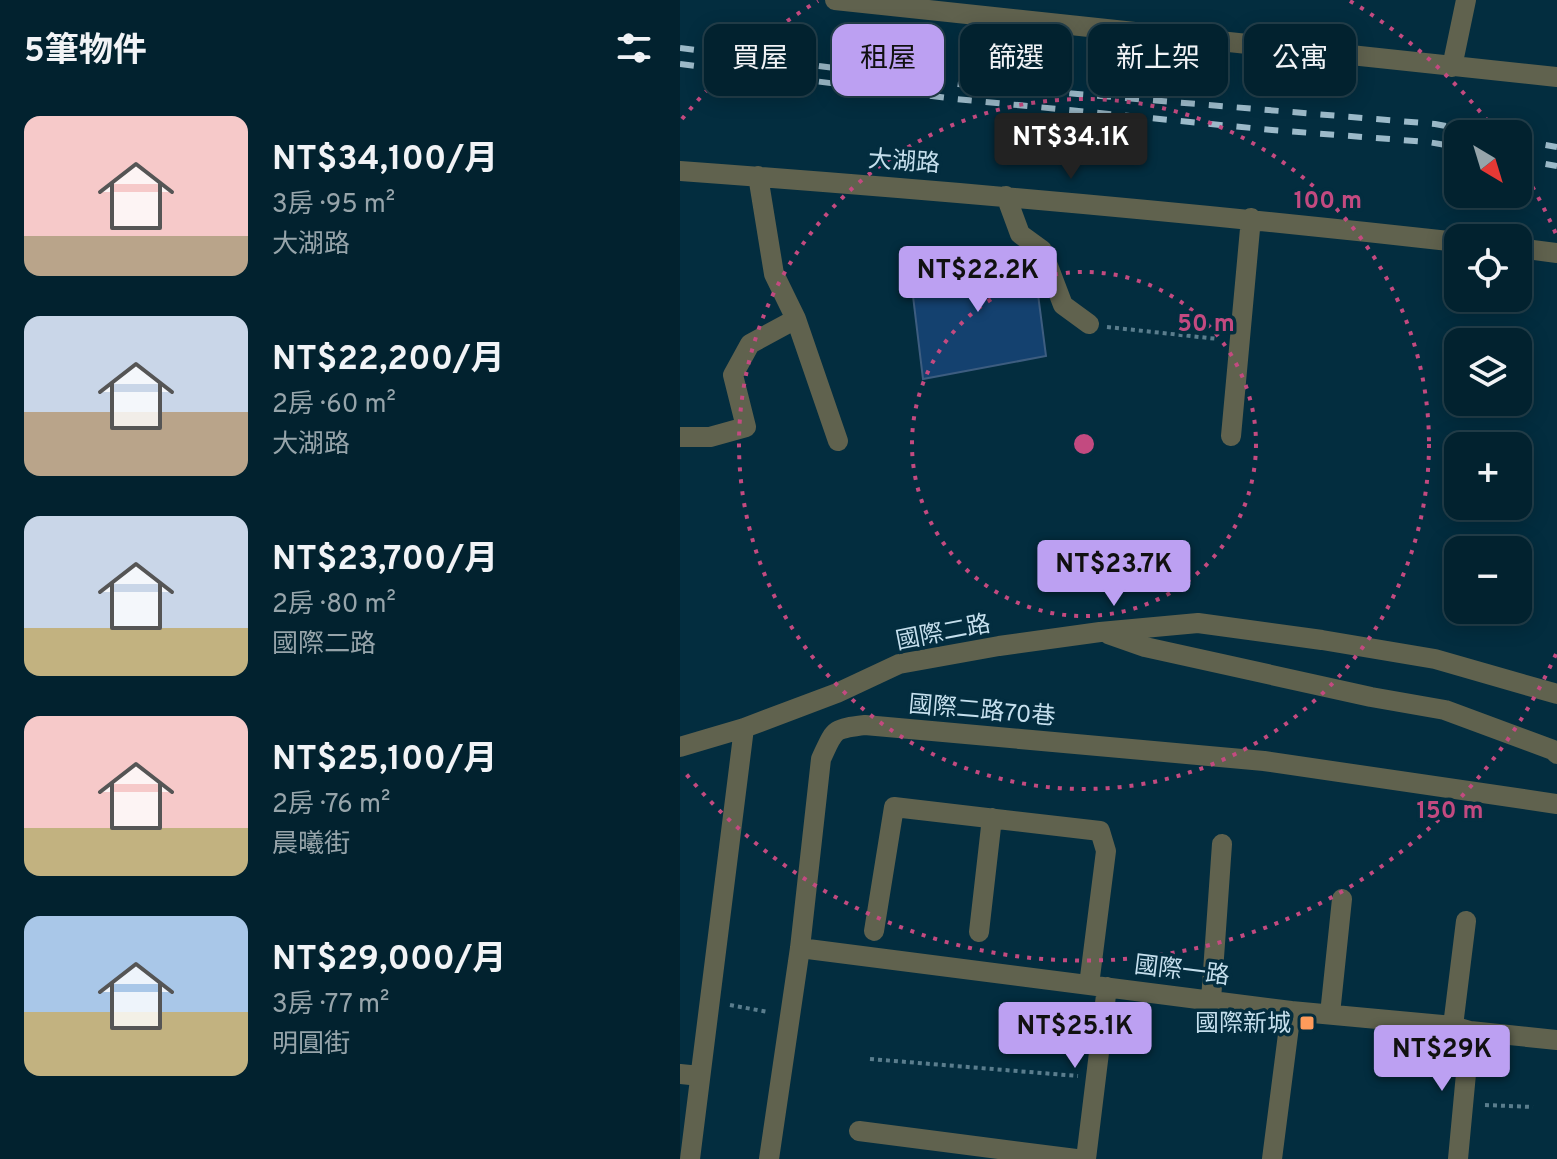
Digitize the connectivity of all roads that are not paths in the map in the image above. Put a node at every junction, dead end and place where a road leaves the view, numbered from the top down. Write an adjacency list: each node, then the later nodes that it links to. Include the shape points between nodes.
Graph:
1 (835, 0): 3 (street)
2 (1466, 0): 3 (street)
3 (1452, 67): 4 (street)
4 (1557, 77)
5 (680, 171): 6 (street, 大湖路)
6 (758, 176): 7 (street, 大湖路); 12 (street, via 774,274)
7 (1006, 196): 8 (street, 大湖路); 13 (street, via 1020,234 1042,250 1063,305)
8 (1251, 218): 9 (street, 大湖路); 14 (street)
9 (1444, 240)
10 (1532, 250): 11 (street)
11 (1557, 253)
12 (796, 319): 15 (street, via 750,344 733,375 746,427 710,437); 16 (street)
13 (1089, 324)
14 (1231, 436)
15 (680, 437)
16 (838, 441)
17 (1100, 632): 18 (street, 國際二路, via 1198,623 1229,627 1435,659); 19 (street, 國際二路, via 899,664); 21 (street, via 1145,647 1445,710)
18 (1557, 694)
19 (744, 728): 20 (street, 國際二路); 36 (street, via 709,1002)
20 (680, 747)
21 (1557, 754)
22 (1557, 804): 29 (street, 國際二路70巷, via 1264,761 865,725 840,728 821,759)
23 (992, 818): 27 (street, via 894,807); 28 (street); 30 (street, via 1100,831 1106,851)
24 (1222, 844): 31 (street)
25 (1342, 899): 33 (street)
26 (1466, 921): 34 (street)
27 (874, 931)
28 (979, 932)
29 (800, 948): 30 (street, 國際一路); 39 (street, 國際二路70巷)
30 (1098, 986): 31 (street, 國際一路); 41 (street, via 1096,1078)
31 (1211, 1000): 32 (street, 國際一路)
32 (1291, 1011): 33 (street, 國際一路); 42 (street)
33 (1330, 1014): 34 (street, 國際一路)
34 (1462, 1029): 35 (street, 國際一路); 43 (street)
35 (1557, 1040)
36 (690, 1075): 38 (street)
37 (859, 1131): 40 (street)
38 (690, 1159)
39 (769, 1159)
40 (1076, 1159)
41 (1086, 1159)
42 (1272, 1159)
43 (1458, 1159)

